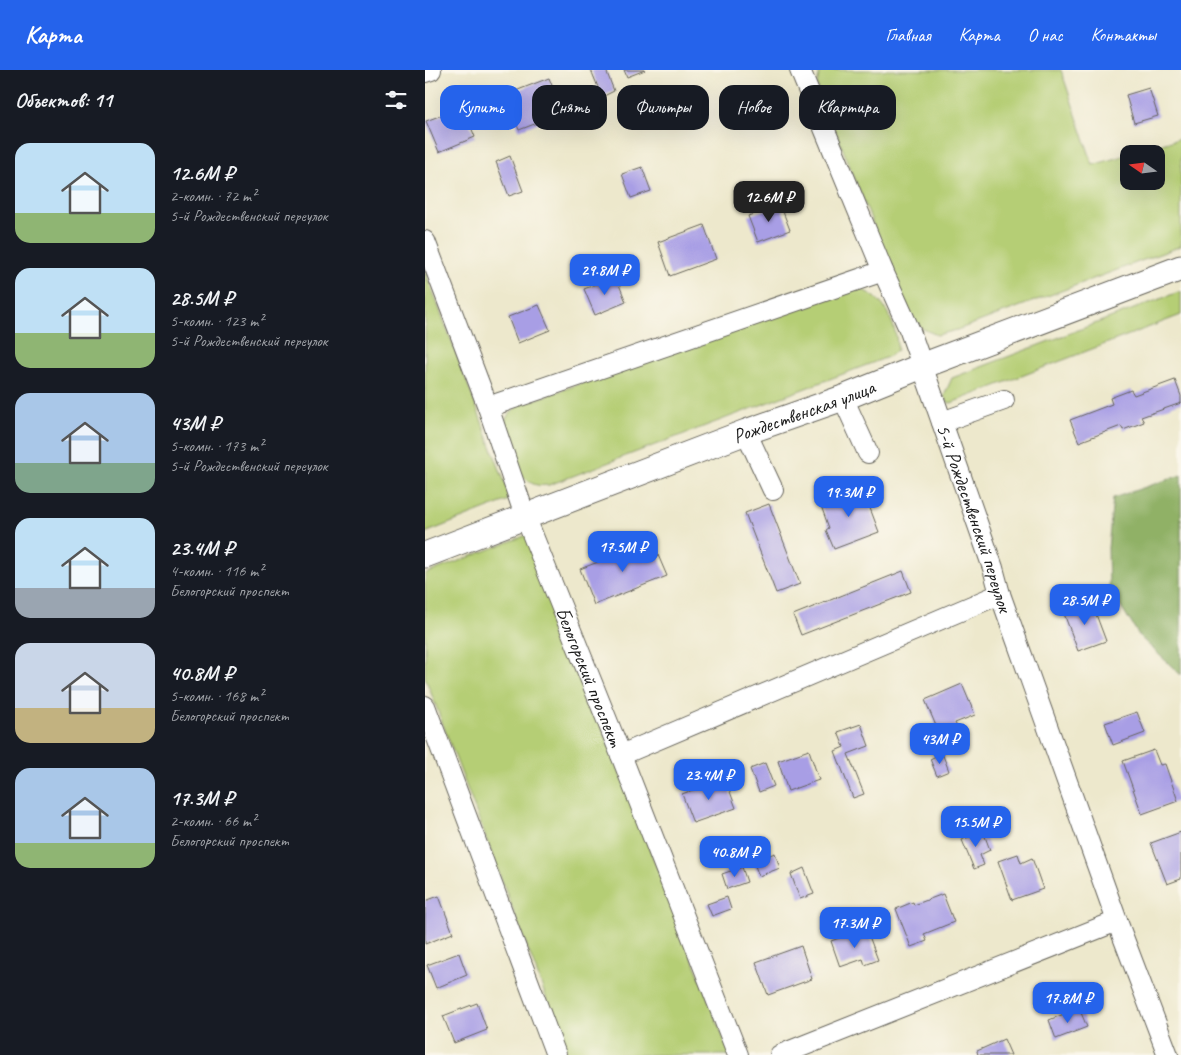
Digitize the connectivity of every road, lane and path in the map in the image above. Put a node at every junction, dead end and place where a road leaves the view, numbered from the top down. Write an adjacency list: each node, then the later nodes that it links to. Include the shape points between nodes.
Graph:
1 (431, 70): 3 (street)
2 (800, 70): 6 (street, 5-й Рождественский переулок)
3 (425, 72)
4 (425, 241): 10 (street, Белогорский проспект)
5 (1181, 268): 7 (main road, Рождественская улица)
6 (883, 271): 7 (street, 5-й Рождественский переулок); 10 (street)
7 (922, 366): 8 (main road, Рождественская улица); 11 (street, 5-й Рождественский переулок)
8 (843, 398): 12 (main road, Рождественская улица); 13 (street)
9 (1004, 400): 11 (street)
10 (488, 407): 15 (street, Белогорский проспект)
11 (942, 422): 17 (street, 5-й Рождественский переулок)
12 (746, 432): 14 (street); 15 (main road, Рождественская улица)
13 (868, 453)
14 (773, 490)
15 (525, 516): 16 (main road, Рождественская улица); 19 (street, Белогорский проспект)
16 (425, 555)
17 (1000, 594): 19 (street); 20 (street, 5-й Рождественский переулок)
18 (425, 706): 21 (street)
19 (621, 754): 22 (street, Белогорский проспект)
20 (1117, 922): 23 (street); 24 (street, 5-й Рождественский переулок)
21 (556, 1055)
22 (738, 1055)
23 (780, 1055)
24 (1168, 1055)

